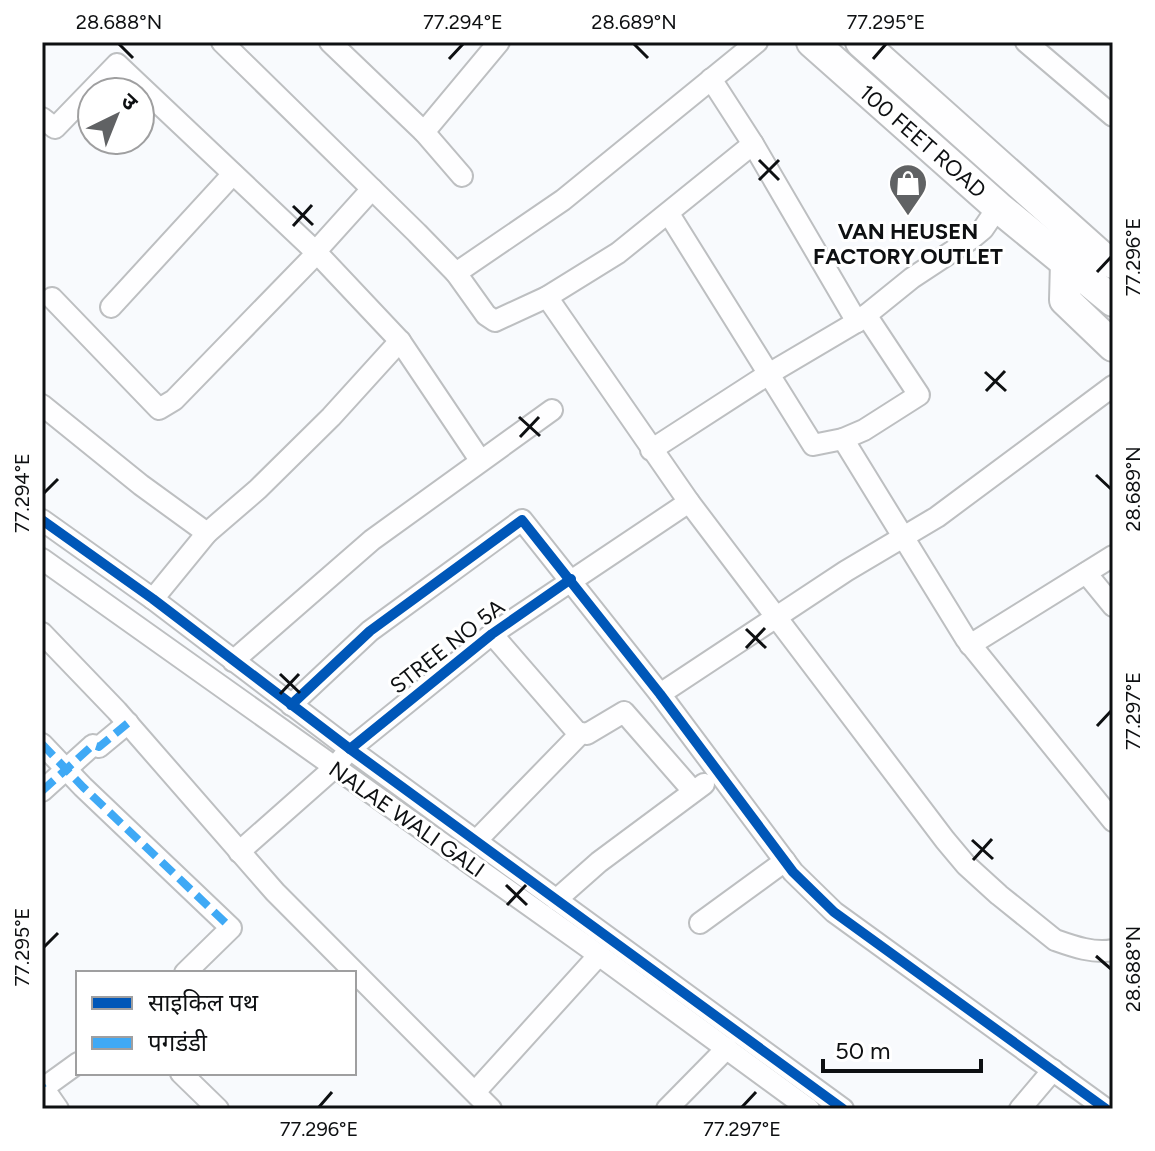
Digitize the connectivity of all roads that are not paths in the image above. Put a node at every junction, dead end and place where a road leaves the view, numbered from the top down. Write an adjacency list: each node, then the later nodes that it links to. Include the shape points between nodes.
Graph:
1 (222, 42): 15 (street)
2 (499, 42): 11 (street)
3 (757, 42): 8 (street)
4 (812, 42): 16 (main road, 100 FEET ROAD)
5 (861, 42): 20 (main road, 100 FEET ROAD)
6 (1026, 42): 9 (street)
7 (342, 46): 11 (street)
8 (711, 79): 12 (street); 21 (street, via 563,200)
9 (1113, 116)
10 (42, 118): 13 (street, via 55,128 117,64)
11 (424, 132): 14 (street)
12 (753, 144): 17 (street); 26 (street)
13 (233, 174): 18 (street); 25 (street)
14 (462, 176)
15 (372, 189): 18 (street); 21 (street)
16 (998, 207): 19 (main road, 100 FEET ROAD); 26 (street, via 971,239)
17 (669, 214): 22 (street); 29 (street)
18 (317, 253): 23 (street, via 174,400 159,409); 27 (street)
19 (1066, 262): 24 (main road, 100 FEET ROAD); 28 (main road, via 1065,300)
20 (1110, 263)
21 (456, 273): 22 (street, via 495,321)
22 (547, 297): 34 (street)
23 (52, 298)
24 (1113, 301)
25 (111, 307)
26 (861, 318): 29 (street); 33 (street, via 919,395)
27 (400, 341): 35 (street); 38 (street, via 321,427)
28 (1113, 346)
29 (767, 375): 33 (street, via 813,445); 34 (street)
30 (1113, 386): 39 (street)
31 (42, 405): 38 (street)
32 (552, 410): 35 (street)
33 (843, 439): 39 (street)
34 (651, 450): 36 (street)
35 (480, 460): 50 (street, via 346,561)
36 (689, 502): 43 (street, STREE NO 5A); 46 (street)
37 (42, 520): 44 (street)
38 (207, 533): 44 (street)
39 (902, 539): 46 (street); 49 (street)
40 (1113, 556): 42 (street)
41 (45, 567): 57 (street, NALAE WALI GALI)
42 (1086, 573): 45 (street); 49 (street)
43 (571, 579): 48 (street, STREE NO 5A); 51 (street); 52 (street, via 522,520 370,631)
44 (153, 599): 50 (street)
45 (1113, 606)
46 (775, 619): 51 (street); 68 (street, via 966,865 1055,940)
47 (42, 633): 53 (street)
48 (492, 634): 54 (street); 56 (street, STREE NO 5A)
49 (970, 645): 62 (street)
50 (233, 661): 52 (street)
51 (660, 694): 59 (street)
52 (291, 705): 56 (street)
53 (128, 723): 58 (street); 64 (street)
54 (580, 734): 61 (street, via 624,712); 63 (street)
55 (42, 744): 58 (street)
56 (350, 749): 57 (street, STREE NO 5A); 63 (street)
57 (334, 768): 64 (street, STREE NO 5A); 69 (street, NALAE WALI GALI)
58 (66, 770): 60 (street); 70 (street, via 231,928)
59 (718, 773): 61 (street); 65 (street)
60 (42, 791)
61 (693, 791): 66 (street)
62 (1113, 821)
63 (476, 841): 66 (street)
64 (239, 852): 71 (street)
65 (785, 861): 67 (street); 75 (street, via 834,912)
66 (556, 900): 84 (street)
67 (700, 923)
68 (1113, 950)
69 (599, 955): 73 (street, NALAE WALI GALI); 78 (street)
70 (187, 971)
71 (354, 971)
72 (356, 973): 78 (street)
73 (727, 1048): 82 (street); 83 (street, NALAE WALI GALI)
74 (76, 1064): 77 (street)
75 (1053, 1070): 85 (street); 86 (street)
76 (183, 1075): 80 (street)
77 (42, 1087): 79 (street)
78 (475, 1092): 81 (street)
79 (58, 1109)
80 (218, 1109)
81 (491, 1109)
82 (667, 1109)
83 (809, 1109)
84 (843, 1109)
85 (1020, 1109)
86 (1106, 1109)

